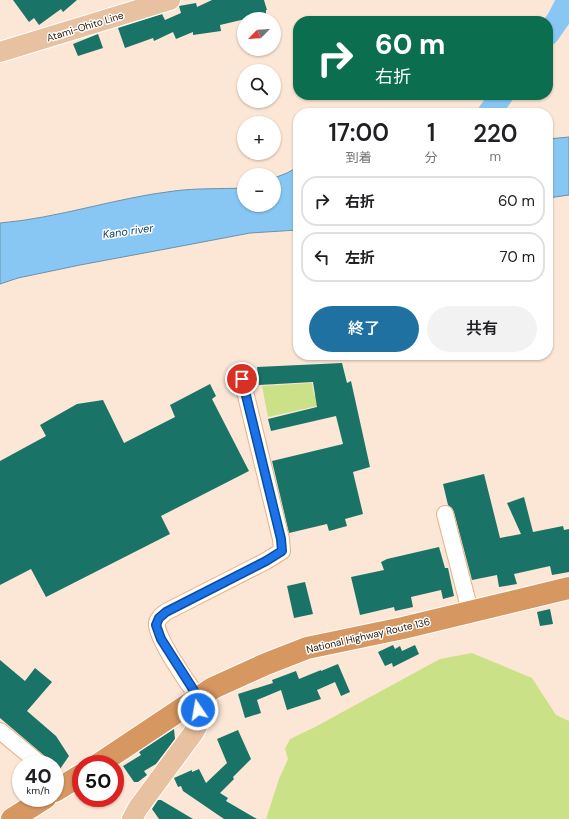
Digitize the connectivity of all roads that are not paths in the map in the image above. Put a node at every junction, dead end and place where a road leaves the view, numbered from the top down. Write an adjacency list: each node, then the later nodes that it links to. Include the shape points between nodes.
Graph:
1 (170, 0): 2 (main road, Atami-Ohito Line)
2 (0, 52)
3 (242, 379): 7 (street, via 282,551 159,618 156,625 161,639)
4 (446, 514): 6 (street)
5 (569, 588): 6 (highway, National Highway Route 136)
6 (470, 611): 7 (highway, National Highway Route 136, via 307,648 266,664)
7 (198, 697): 10 (highway, National Highway Route 136); 13 (main road, via 198,724 194,732)
8 (0, 731): 9 (street)
9 (29, 755)
10 (111, 755)
11 (28, 807): 12 (highway)
12 (12, 819)
13 (132, 819)

